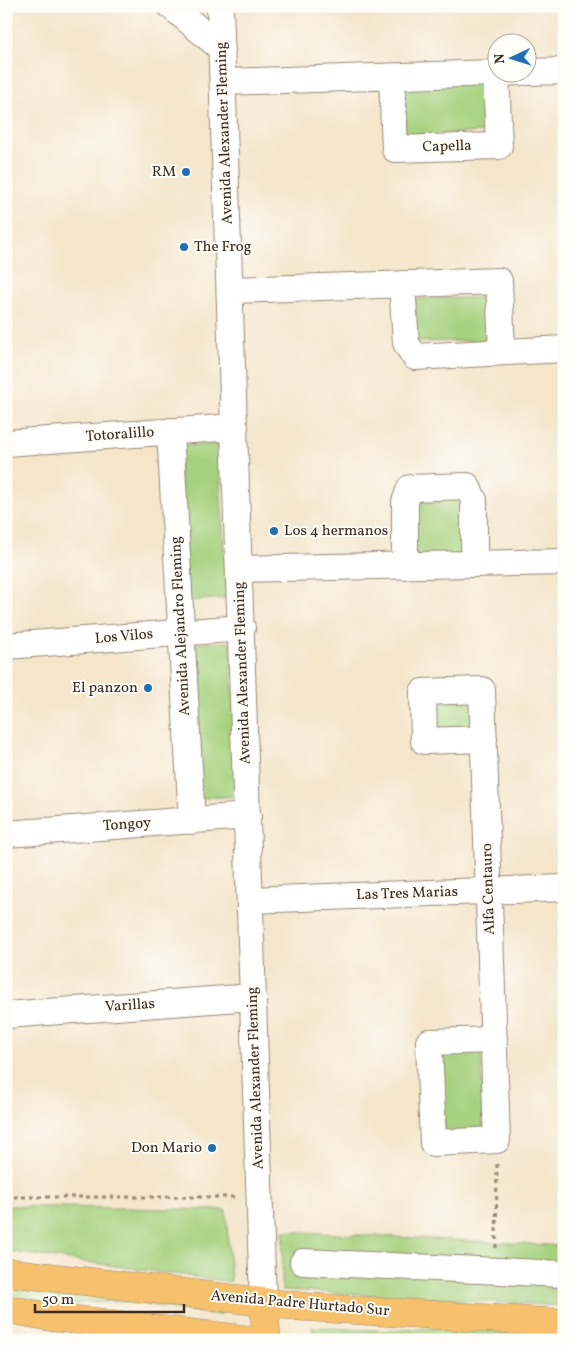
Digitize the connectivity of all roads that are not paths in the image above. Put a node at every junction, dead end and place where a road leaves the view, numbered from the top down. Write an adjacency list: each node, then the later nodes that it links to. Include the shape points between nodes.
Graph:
1 (171, 6): 3 (street)
2 (220, 6): 3 (street, Avenida Alexander Fleming)
3 (222, 50): 8 (street, Avenida Alexander Fleming)
4 (564, 71): 5 (street)
5 (538, 72)
6 (488, 73): 7 (street)
7 (392, 77): 8 (street); 9 (street, Capella, via 395,149 498,146)
8 (223, 82): 11 (street, Avenida Alexander Fleming)
9 (496, 82)
10 (402, 284): 11 (street); 13 (street, via 406,343 415,357); 13 (street, via 499,281)
11 (230, 290): 14 (street, Avenida Alexander Fleming)
12 (564, 349): 13 (street)
13 (502, 352)
14 (235, 427): 15 (street, Totoralillo); 20 (street, Avenida Alexander Fleming)
15 (170, 431): 16 (street, Totoralillo); 22 (street, Avenida Alejandro Fleming)
16 (6, 443)
17 (564, 562): 18 (street)
18 (474, 564): 19 (street); 19 (street, via 474,500 467,486 410,488 405,502)
19 (404, 566): 20 (street)
20 (240, 569): 21 (street, Avenida Alexander Fleming)
21 (242, 628): 22 (street, Los Vilos); 25 (street, Avenida Alexander Fleming)
22 (182, 632): 23 (street, Los Vilos); 26 (street, Avenida Alejandro Fleming)
23 (6, 646)
24 (484, 739): 29 (street, Alfa Centauro)
25 (248, 816): 26 (street, Tongoy); 30 (street, Avenida Alexander Fleming)
26 (192, 820): 27 (street, Tongoy)
27 (6, 834)
28 (564, 888): 29 (street, Las Tres Marias)
29 (489, 891): 30 (street, Las Tres Marias); 33 (street, Alfa Centauro)
30 (250, 900): 31 (street, Avenida Alexander Fleming)
31 (253, 997): 32 (street, Varillas); 37 (street, Avenida Alexander Fleming)
32 (6, 1015)
33 (494, 1040): 33 (street, Alfa Centauro, via 497,1140 433,1143 429,1042)
34 (303, 1262): 36 (street)
35 (6, 1272): 37 (main road, Avenida Padre Hurtado Sur)
36 (564, 1274)
37 (263, 1302): 39 (main road, Avenida Padre Hurtado Sur); 41 (main road, Avenida Alexander Fleming)
38 (6, 1309): 40 (main road)
39 (564, 1323)
40 (250, 1340)
41 (267, 1340)

